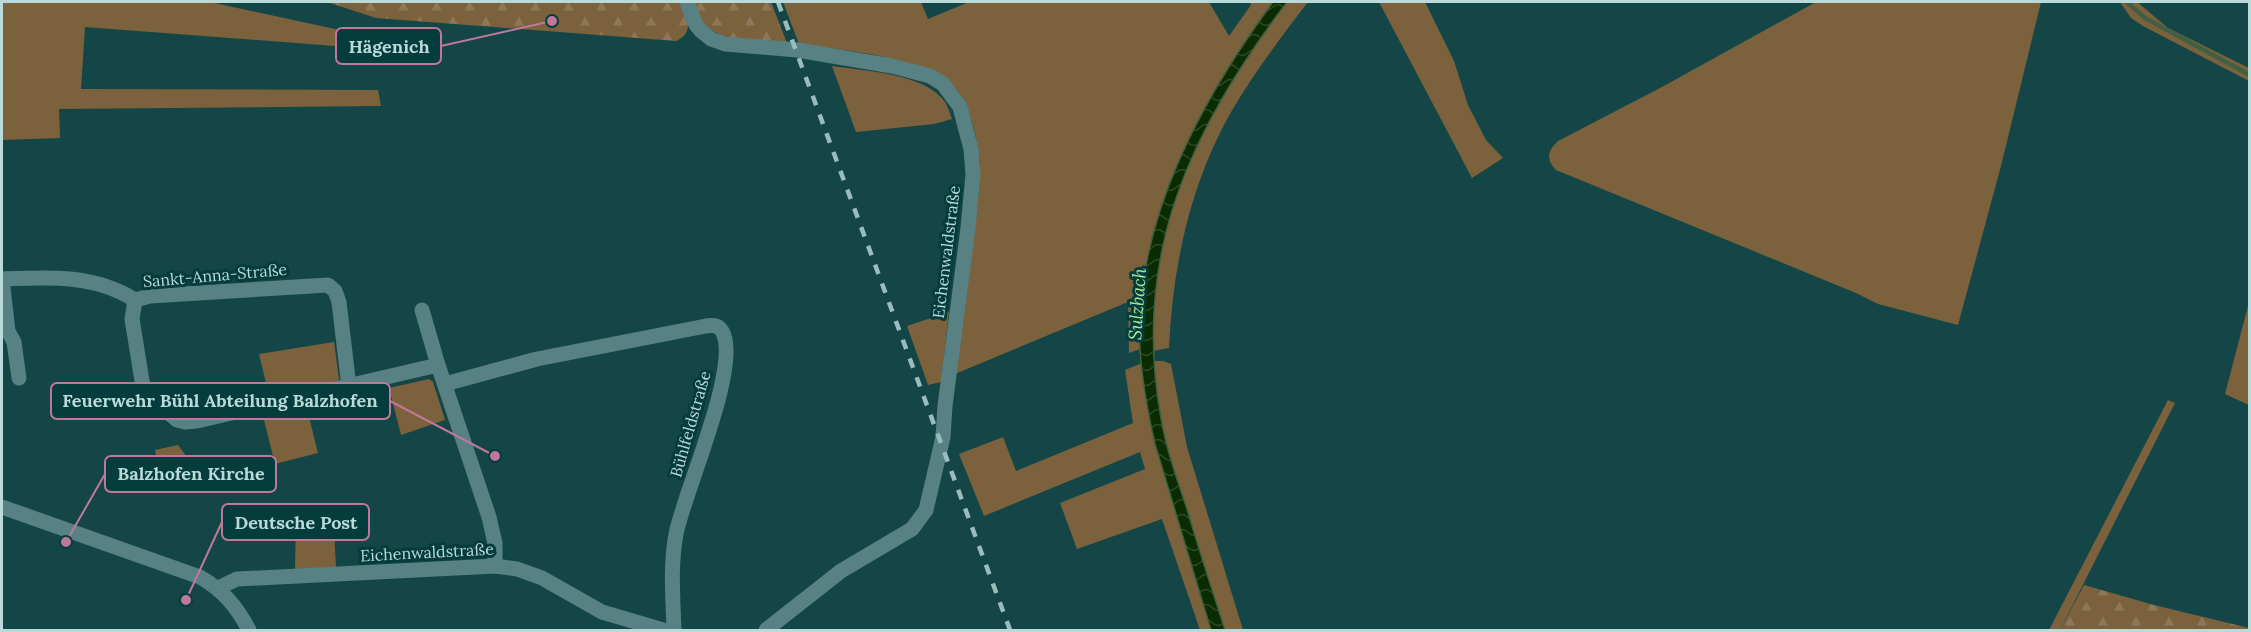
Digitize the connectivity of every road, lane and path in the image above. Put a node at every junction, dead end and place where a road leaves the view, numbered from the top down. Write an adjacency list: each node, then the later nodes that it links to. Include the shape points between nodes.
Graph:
1 (687, 2): 15 (street, Eichenwaldstraße, via 701,31 725,44 797,50 930,76 951,92 960,107 971,149 968,228 943,437 926,510 912,529 842,571)
2 (2, 279): 3 (street, Sankt-Anna-Straße, via 76,279 109,286); 6 (street, Sankt-Anna-Straße)
3 (135, 300): 8 (street, Sankt-Anna-Straße, via 328,285 339,302); 8 (street, via 132,319 143,387 177,420 197,421)
4 (422, 310): 5 (street)
5 (438, 365): 7 (street); 8 (street)
6 (19, 378)
7 (445, 384): 10 (street, via 491,524); 14 (street, Bühlfeldstraße, via 537,359 683,330 712,325 722,330 723,384 673,551)
8 (349, 387)
9 (2, 507): 11 (street, via 200,577)
10 (495, 566): 11 (street, Eichenwaldstraße, via 237,579); 13 (street, Eichenwaldstraße, via 542,578 602,612)
11 (218, 588): 12 (street)
12 (249, 630)
13 (663, 630)
14 (674, 630)
15 (766, 630)

